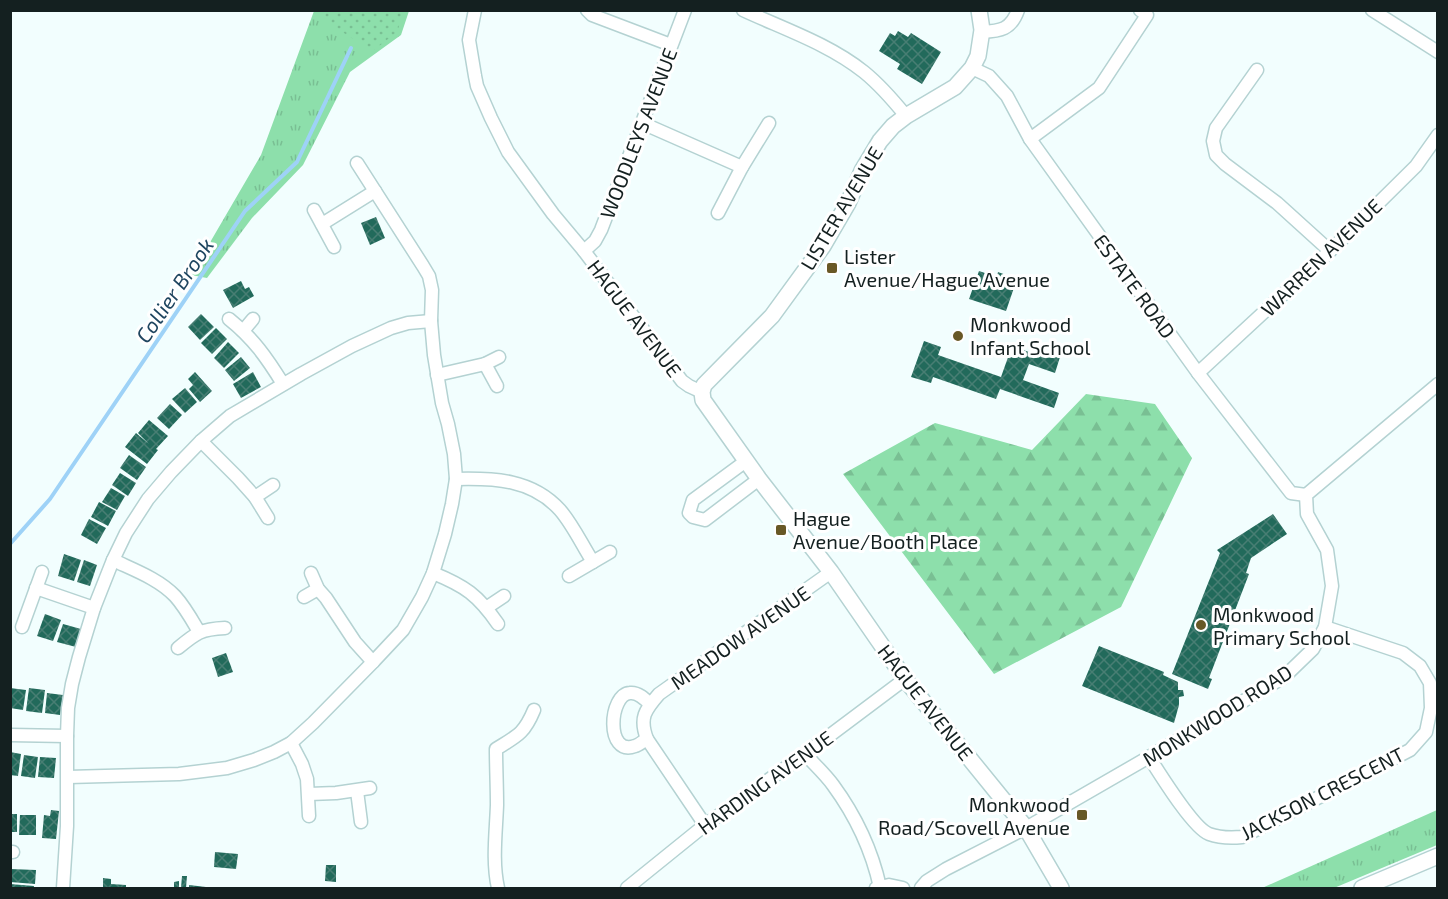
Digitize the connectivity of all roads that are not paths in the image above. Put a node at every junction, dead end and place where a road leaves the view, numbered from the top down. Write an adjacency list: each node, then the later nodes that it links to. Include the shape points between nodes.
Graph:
1 (475, 10): 27 (street, HAGUE AVENUE, via 469,40 477,86 491,118 508,152)
2 (587, 10): 10 (street)
3 (685, 10): 10 (street, WOODLEYS AVENUE)
4 (743, 10): 14 (street, via 841,56 885,91)
5 (979, 10): 9 (street)
6 (1018, 10): 9 (street, via 1005,29)
7 (1140, 10): 18 (street, via 1147,15 1099,88)
8 (1372, 10): 11 (street)
9 (982, 32): 12 (street)
10 (671, 45): 15 (street, WOODLEYS AVENUE)
11 (1437, 52)
12 (972, 68): 14 (street, LISTER AVENUE, via 955,87); 18 (street, ESTATE ROAD, via 989,76 1007,96)
13 (1257, 70): 26 (street, via 1216,128 1216,155)
14 (906, 116): 39 (street, LISTER AVENUE, via 880,141 817,255 772,316 704,385)
15 (642, 123): 20 (street); 27 (street, WOODLEYS AVENUE, via 601,230)
16 (769, 123): 20 (street)
17 (1437, 135): 26 (street, WARREN AVENUE, via 1416,166)
18 (1030, 139): 34 (street, ESTATE ROAD)
19 (357, 163): 21 (street)
20 (742, 167): 23 (street)
21 (375, 191): 24 (street); 30 (street, via 429,276)
22 (314, 210): 24 (street)
23 (718, 213)
24 (322, 224): 25 (street)
25 (334, 247)
26 (1330, 250): 34 (street, WARREN AVENUE)
27 (584, 251): 39 (street, HAGUE AVENUE, via 682,381)
28 (229, 319): 31 (street)
29 (253, 319): 31 (street)
30 (431, 321): 35 (street); 36 (street, via 391,328)
31 (243, 331): 36 (street, via 268,359)
32 (499, 357): 33 (street)
33 (485, 364): 35 (street); 38 (street)
34 (1198, 373): 45 (street, ESTATE ROAD, via 1291,493)
35 (437, 375): 43 (street)
36 (283, 384): 40 (street, via 230,416)
37 (1437, 384): 45 (street)
38 (497, 386)
39 (702, 392): 41 (street, HAGUE AVENUE, via 708,409)
40 (201, 441): 46 (street); 49 (street, via 148,499)
41 (746, 461): 42 (street, HAGUE AVENUE); 42 (street, via 693,500 689,513 705,520)
42 (759, 478): 52 (street, HAGUE AVENUE)
43 (456, 479): 50 (street, via 500,479 533,490 559,509); 54 (street)
44 (273, 485): 46 (street)
45 (1306, 495): 64 (street, MONKWOOD ROAD, via 1307,514 1327,549 1332,586)
46 (255, 497): 47 (street)
47 (268, 518)
48 (610, 552): 50 (street)
49 (113, 560): 60 (street); 66 (street, via 167,589)
50 (592, 562): 55 (street)
51 (42, 572): 56 (street)
52 (831, 572): 69 (street, HAGUE AVENUE); 70 (street, MEADOW AVENUE)
53 (311, 573): 57 (street)
54 (433, 573): 61 (street, via 462,586); 68 (street, via 403,630)
55 (569, 576)
56 (36, 588): 60 (street); 63 (street)
57 (318, 589): 59 (street); 68 (street)
58 (504, 596): 61 (street)
59 (304, 597)
60 (94, 608): 73 (street, via 72,684)
61 (486, 608): 62 (street)
62 (498, 624)
63 (22, 627)
64 (1325, 627): 77 (street, MONKWOOD ROAD, via 1314,649 1284,677); 77 (street, JACKSON CRESCENT, via 1403,653 1420,666 1430,682 1431,708 1426,732 1410,750 1242,837 1225,838 1207,834 1193,821)
65 (225, 628): 66 (street)
66 (199, 632): 67 (street)
67 (178, 648)
68 (373, 662): 75 (street)
69 (905, 679): 76 (street, HARDING AVENUE); 85 (street, HAGUE AVENUE)
70 (650, 704): 74 (street, via 643,720); 74 (street, via 642,696 627,693 617,704 614,720 614,732 621,746 636,746)
71 (534, 710): 88 (street, via 520,734 496,749)
72 (10, 735): 73 (street)
73 (67, 736): 78 (street)
74 (647, 739): 84 (street)
75 (291, 743): 78 (street, via 227,768 179,774); 81 (street, via 302,764)
76 (805, 754): 84 (street, HARDING AVENUE); 90 (street, via 851,812 875,867)
77 (1149, 757): 85 (street, MONKWOOD ROAD)
78 (68, 777): 87 (street)
79 (370, 788): 80 (street)
80 (357, 790): 81 (street); 83 (street)
81 (309, 794): 82 (street)
82 (309, 816)
83 (361, 822)
84 (705, 825): 89 (street, HARDING AVENUE)
85 (1026, 828): 92 (street, MONKWOOD ROAD, via 946,869); 93 (street, HAGUE AVENUE)
86 (1437, 856): 94 (street)
87 (63, 888)
88 (498, 888)
89 (627, 888)
90 (878, 888): 91 (street)
91 (903, 888)
92 (921, 888)
93 (1061, 888)
94 (1362, 888)

